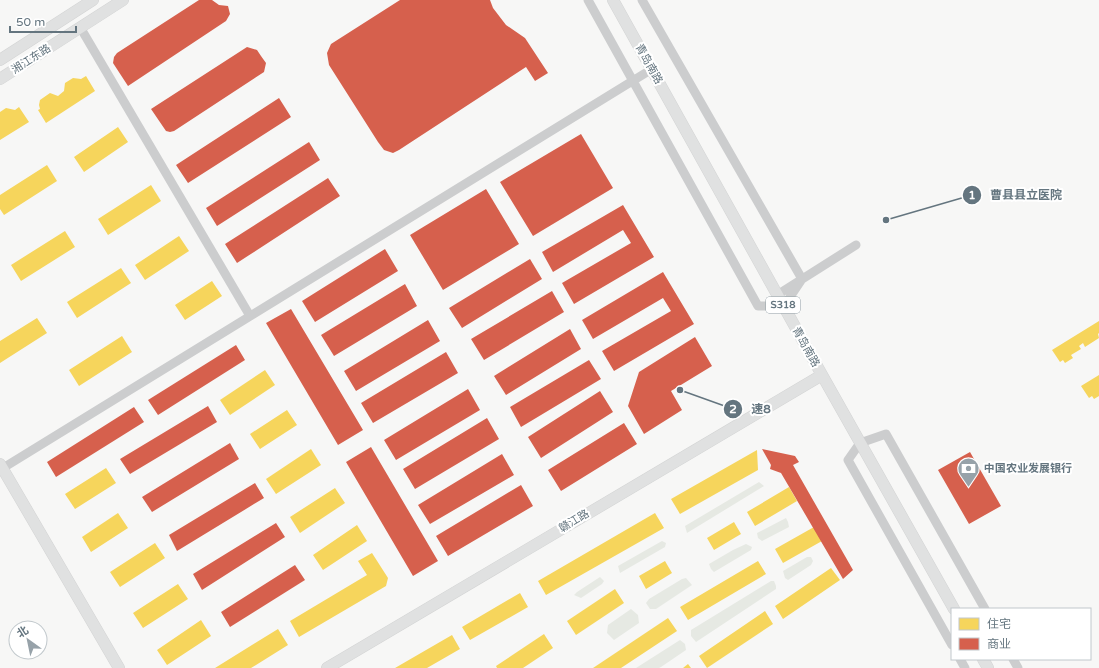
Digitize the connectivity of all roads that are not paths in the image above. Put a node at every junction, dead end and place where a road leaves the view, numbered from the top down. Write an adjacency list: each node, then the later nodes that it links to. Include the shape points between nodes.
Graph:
1 (93, 0): 7 (main road, 湘江东路)
2 (123, 0): 6 (main road, 湘江东路)
3 (588, 0): 10 (street)
4 (613, 0): 8 (main road, 青岛南路 / S318)
5 (642, 0): 12 (street)
6 (80, 27): 9 (main road, 湘江东路); 15 (street)
7 (0, 60)
8 (652, 69): 10 (street); 13 (main road, 青岛南路 / S318)
9 (0, 78)
10 (633, 80): 14 (street, via 758,306); 15 (street)
11 (856, 245): 12 (street)
12 (802, 279): 13 (street); 14 (street)
13 (777, 295): 14 (main road, 青岛南路 / S318)
14 (784, 306): 16 (main road, 青岛南路 / S318)
15 (250, 316): 18 (street)
16 (822, 375): 17 (main road, 青岛南路 / S318); 23 (main road, 赣江路)
17 (860, 442): 19 (main road, 青岛南路 / S318); 20 (street, via 886,434); 21 (street, via 848,460)
18 (1, 466): 22 (main road)
19 (953, 608)
20 (984, 608)
21 (951, 643)
22 (119, 668)
23 (327, 668)

